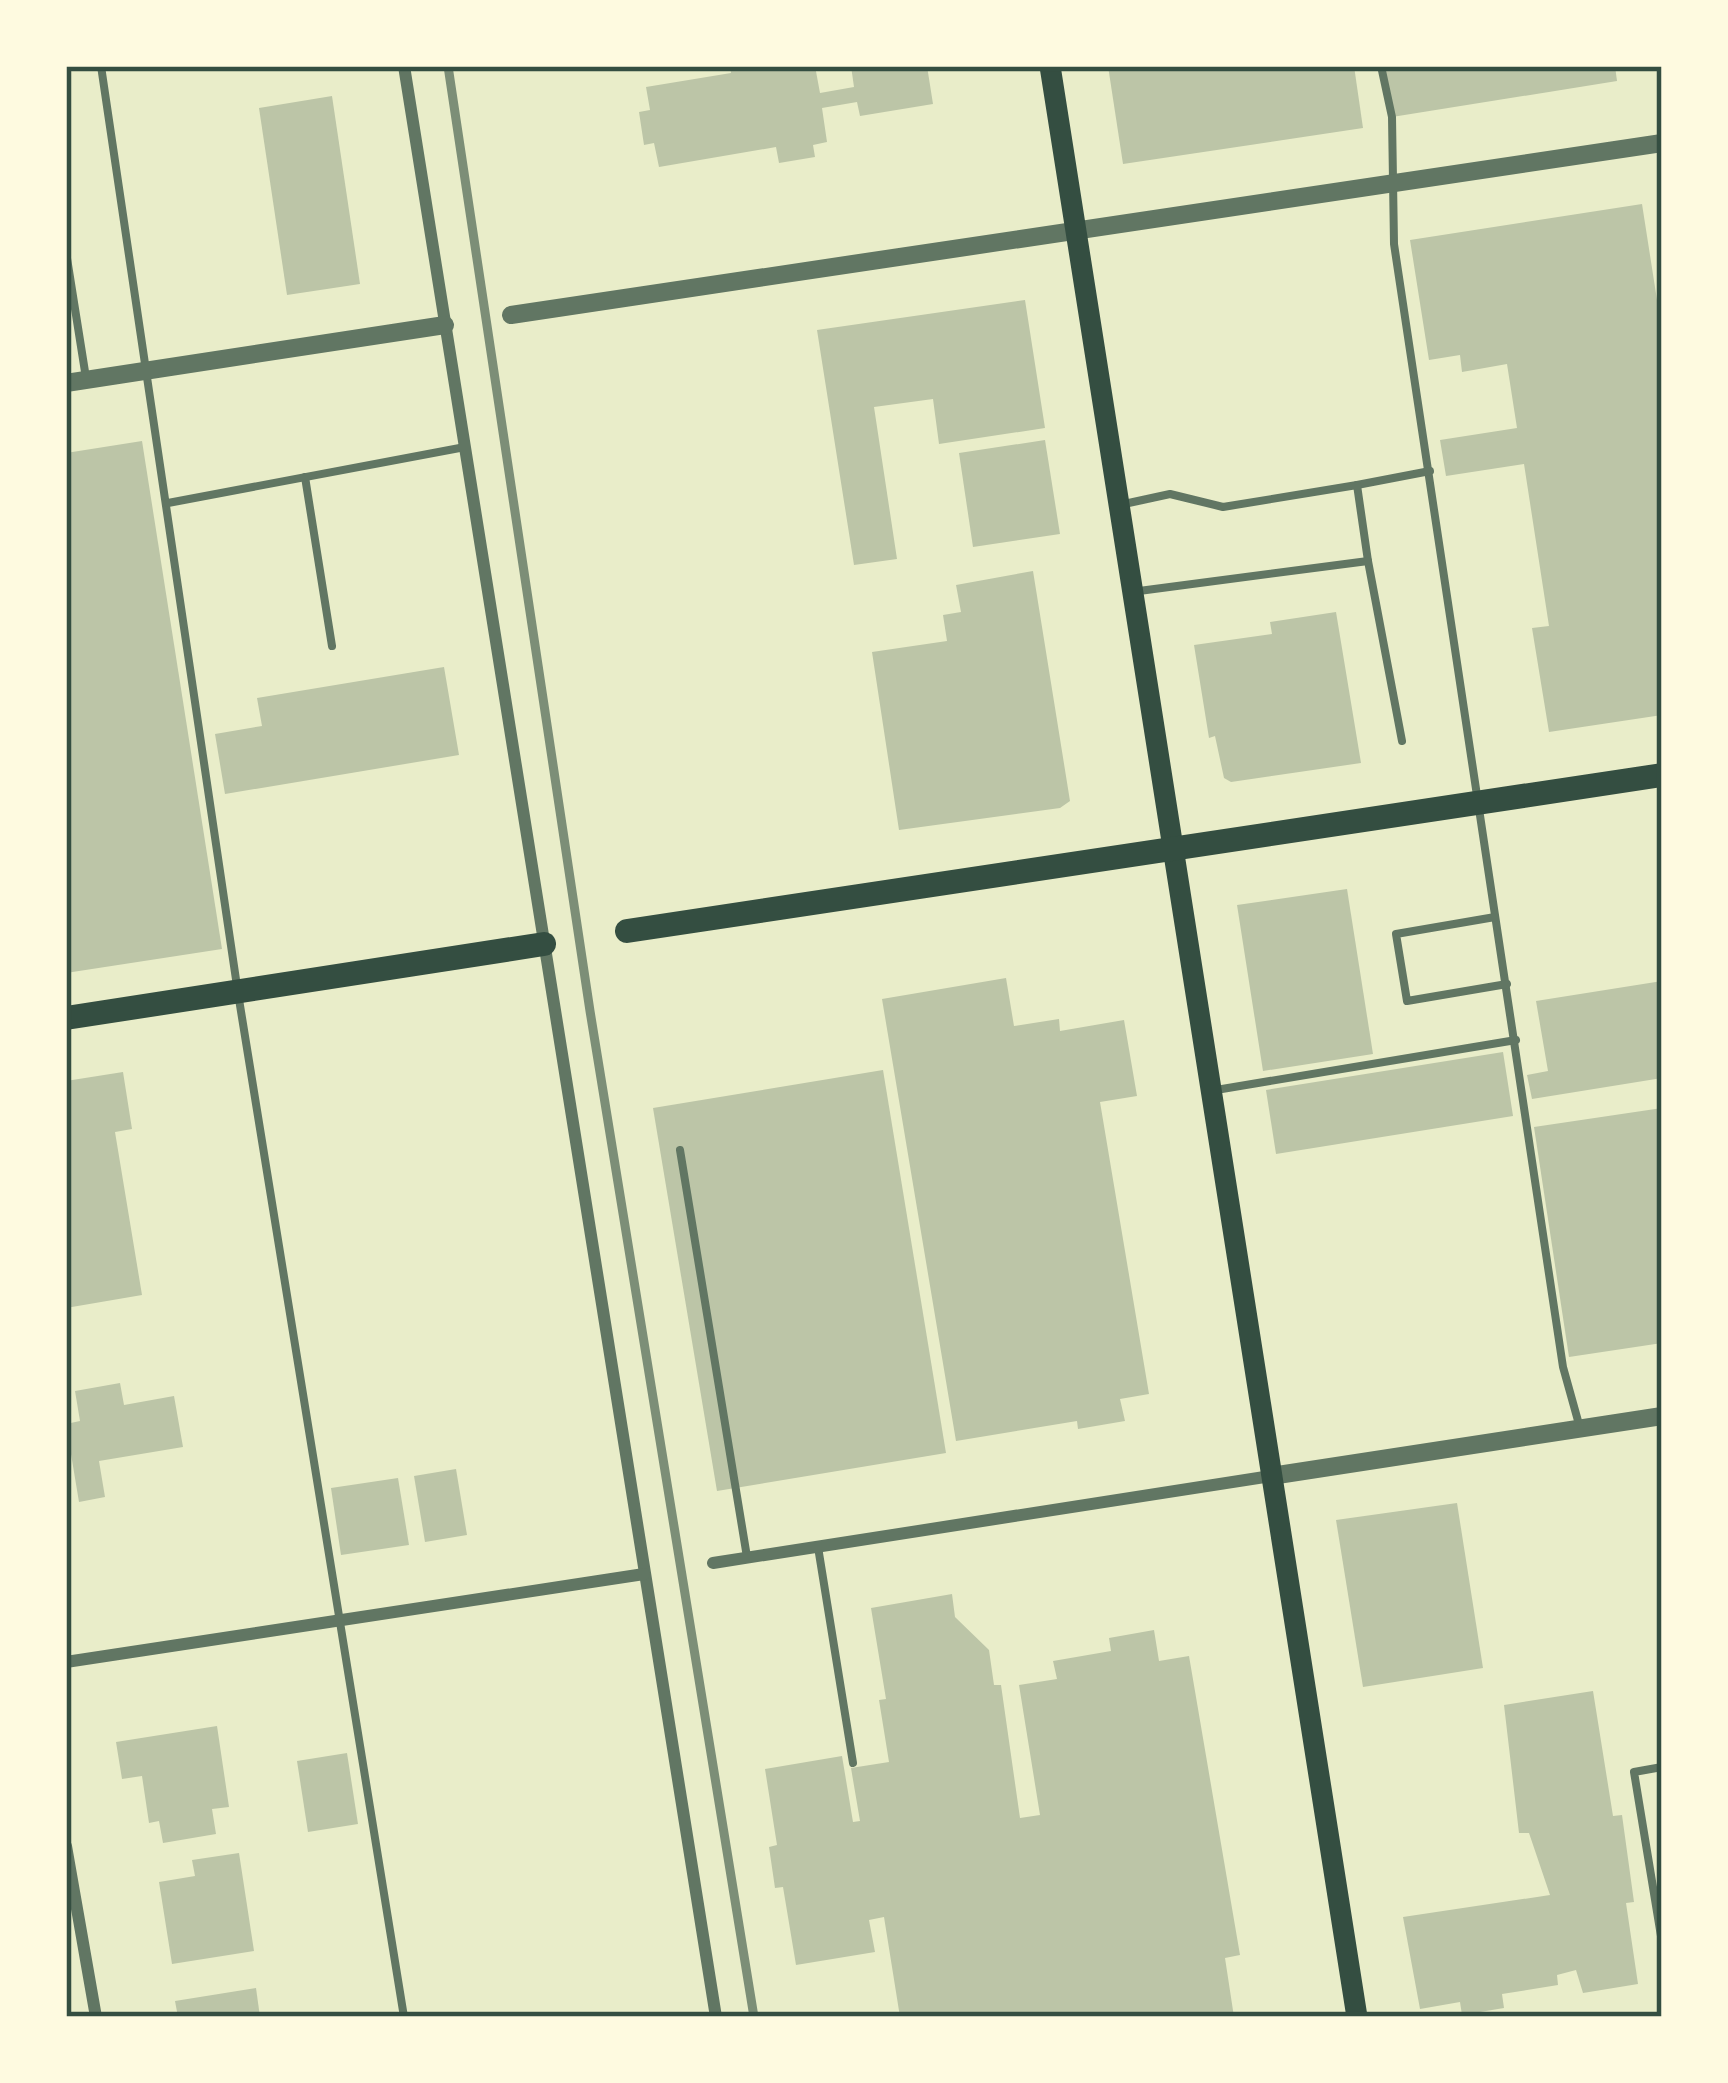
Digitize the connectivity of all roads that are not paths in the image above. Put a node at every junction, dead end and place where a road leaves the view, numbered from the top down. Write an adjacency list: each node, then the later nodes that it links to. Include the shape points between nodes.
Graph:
1 (101, 66): 11 (lane)
2 (404, 66): 10 (street)
3 (1050, 66): 7 (main road)
4 (1382, 66): 6 (lane, via 1392,117)
5 (1662, 143): 6 (street)
6 (1391, 182): 7 (street); 14 (lane)
7 (1075, 231): 9 (street); 18 (main road)
8 (66, 252): 12 (lane)
9 (511, 315)
10 (446, 325): 11 (street); 13 (street)
11 (149, 371): 12 (street); 17 (lane)
12 (76, 381)
13 (465, 447): 15 (lane); 28 (street)
14 (1430, 471): 16 (lane); 24 (lane)
15 (305, 477): 17 (lane); 21 (lane)
16 (1357, 485): 18 (lane, via 1223,508 1170,494); 19 (lane)
17 (168, 503): 30 (lane)
18 (1117, 505): 20 (main road)
19 (1368, 561): 20 (lane); 22 (lane)
20 (1131, 592): 25 (main road)
21 (332, 646)
22 (1402, 741)
23 (1662, 775): 24 (highway)
24 (1476, 803): 25 (highway); 26 (lane)
25 (1171, 849): 27 (highway); 33 (main road)
26 (1496, 917): 29 (lane); 29 (lane, via 1396,934 1406,1000)
27 (627, 931)
28 (544, 944): 30 (highway); 41 (street)
29 (1507, 984): 32 (lane)
30 (238, 993): 31 (highway); 42 (lane)
31 (66, 1018)
32 (1516, 1040): 33 (lane); 36 (lane, via 1563,1367)
33 (1210, 1091): 37 (main road)
34 (680, 1150): 39 (lane)
35 (1662, 1416): 36 (street)
36 (1580, 1428): 37 (street)
37 (1271, 1476): 38 (street); 51 (main road)
38 (818, 1546): 39 (street); 44 (lane)
39 (747, 1558): 40 (street)
40 (713, 1563)
41 (644, 1574): 42 (street); 50 (street)
42 (338, 1621): 43 (street); 49 (lane)
43 (66, 1662)
44 (853, 1763)
45 (1662, 1767): 47 (lane, via 1634,1772)
46 (66, 1846): 48 (street)
47 (1662, 1942)
48 (96, 2017)
49 (404, 2017)
50 (716, 2017)
51 (1358, 2017)

